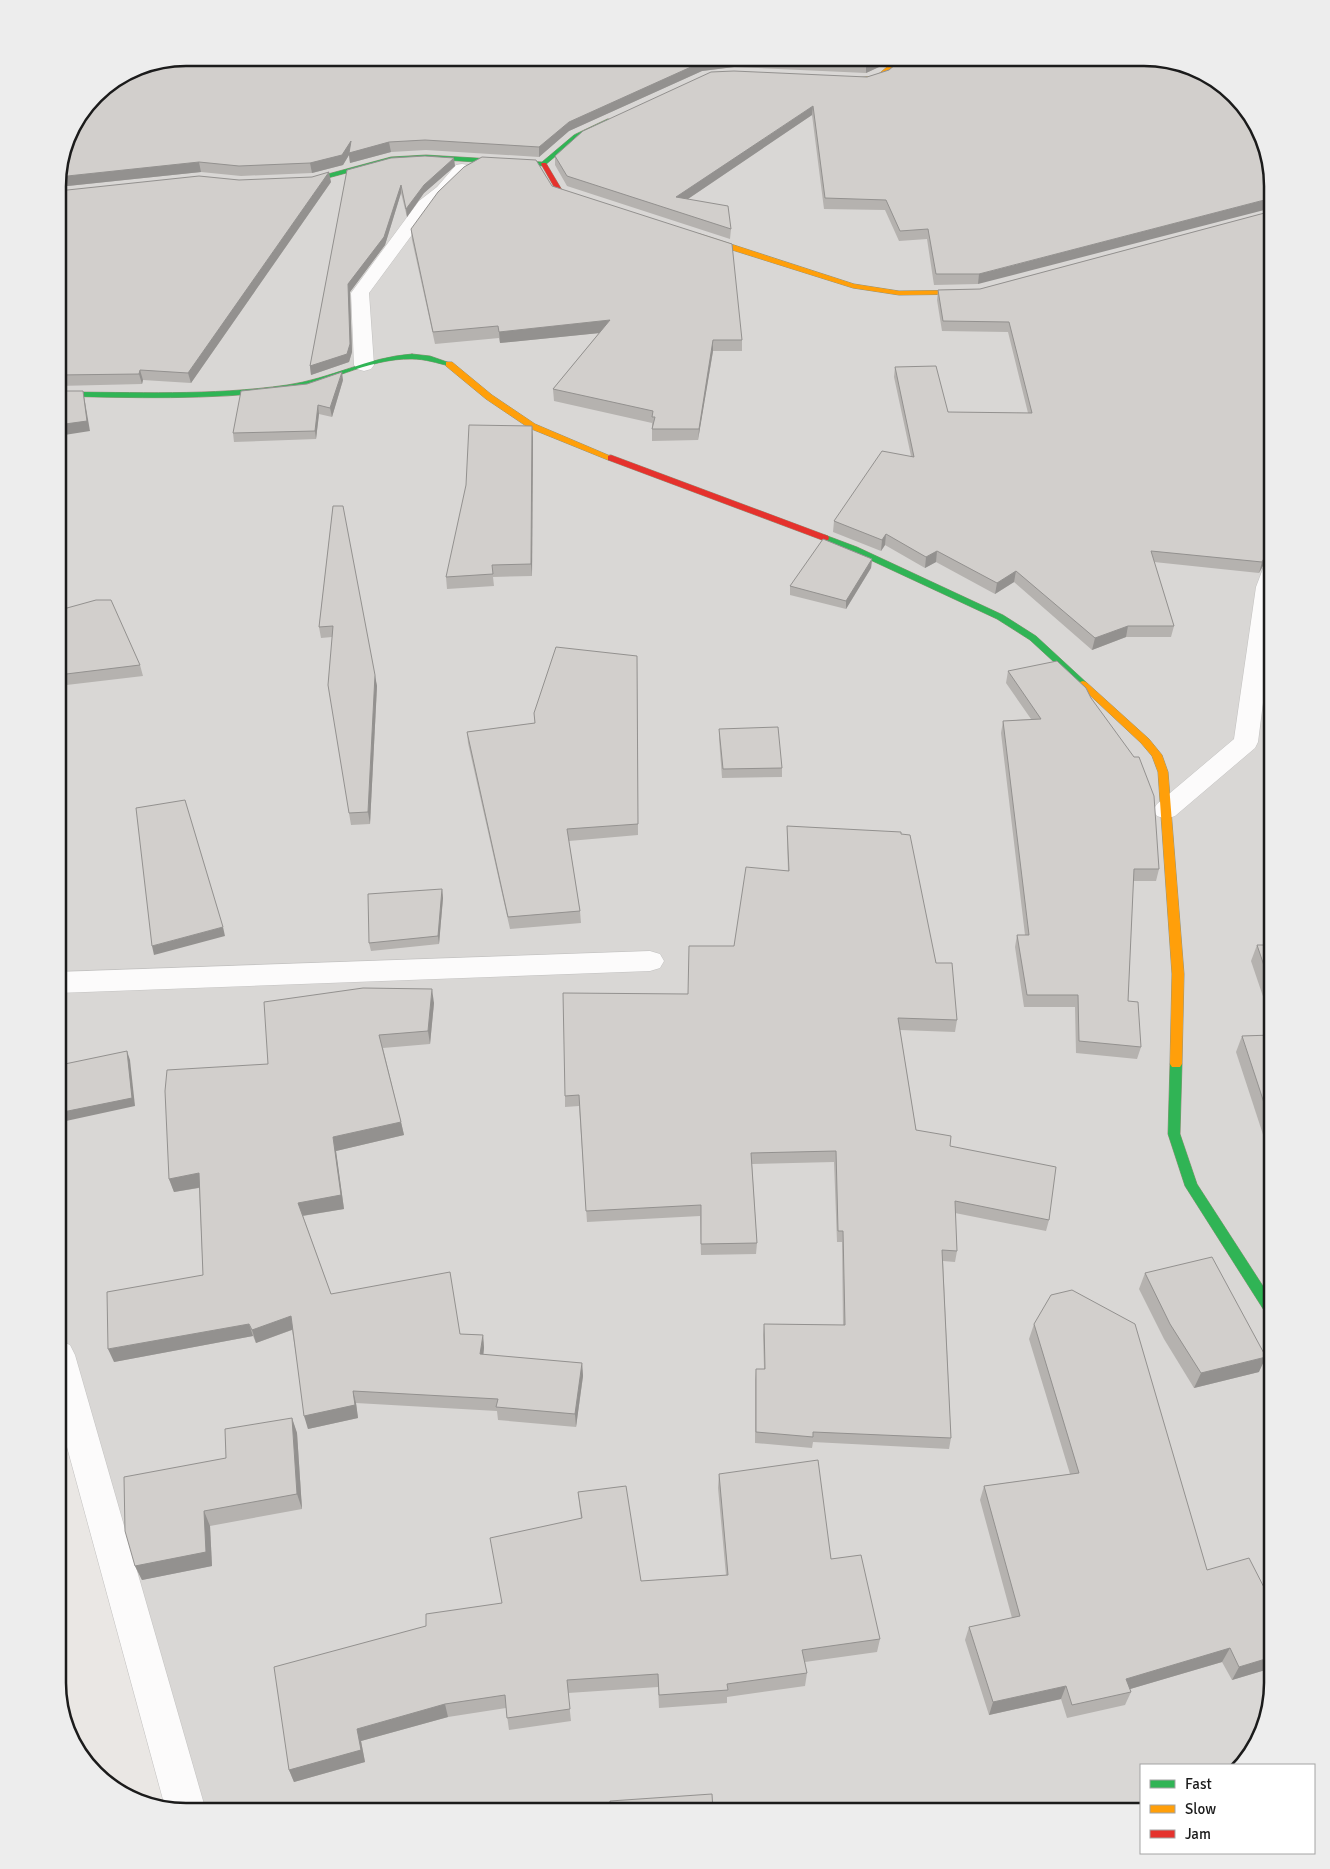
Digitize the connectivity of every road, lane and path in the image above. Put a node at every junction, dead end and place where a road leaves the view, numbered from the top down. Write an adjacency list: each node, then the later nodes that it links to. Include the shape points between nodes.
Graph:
1 (891, 67): 2 (street, via 878,78)
2 (842, 80)
3 (619, 116): 5 (street, via 576,136)
4 (479, 160): 5 (street); 6 (street, via 391,159 313,180); 10 (street, via 460,170 443,191 432,198 360,293)
5 (544, 164): 7 (street, via 558,192)
6 (280, 182)
7 (596, 204)
8 (682, 231): 9 (street, via 853,286 899,293)
9 (986, 290)
10 (364, 365): 11 (street, via 307,384 266,390 199,395); 13 (street, via 383,358 409,355 435,358 452,366 489,397 532,426 854,549 1006,620 1033,638 1157,755 1163,772)
11 (67, 394)
12 (1264, 609): 13 (street, via 1246,742)
13 (1166, 810): 16 (street, via 1178,974 1174,1134 1190,1186)
14 (650, 961): 15 (street)
15 (66, 983)
16 (1264, 1299)
17 (66, 1384): 18 (street)
18 (183, 1802)

